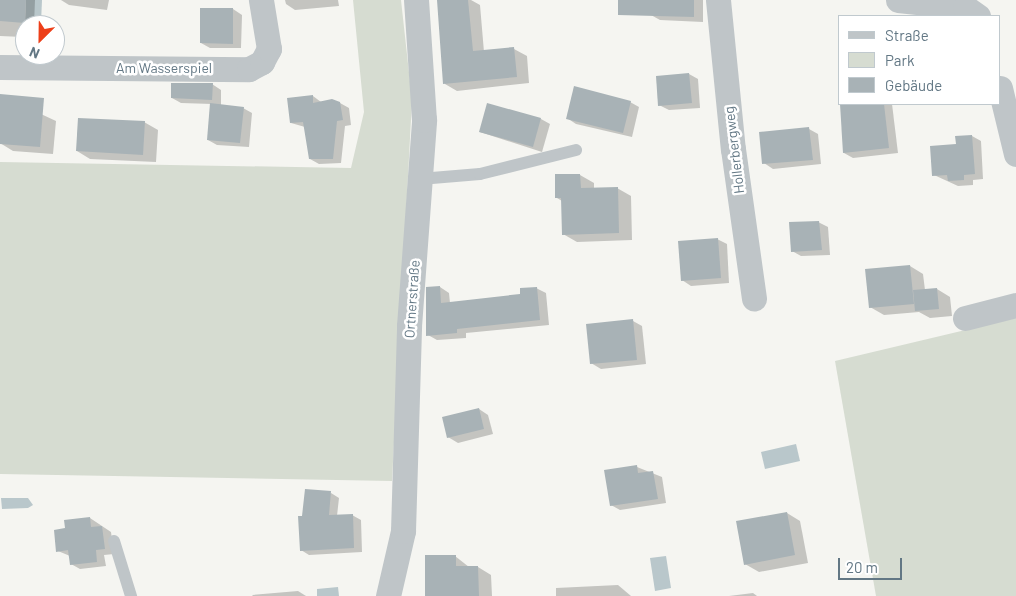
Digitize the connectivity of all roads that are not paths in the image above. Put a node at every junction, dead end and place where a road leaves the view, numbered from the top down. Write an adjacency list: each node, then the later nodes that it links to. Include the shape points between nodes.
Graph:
1 (261, 0): 6 (street, Am Wasserspiel, via 269,49 262,62 249,69)
2 (416, 0): 10 (street, Ortnerstraße, via 424,120)
3 (718, 0): 11 (street, Hollerbergweg, via 733,149)
4 (898, 0): 5 (street, via 965,7)
5 (977, 15)
6 (0, 67)
7 (1001, 92): 9 (street)
8 (576, 150): 10 (lane, via 480,174)
9 (1016, 154)
10 (420, 179): 16 (street, Ortnerstraße, via 409,326 403,531)
11 (754, 299)
12 (1016, 305): 13 (street)
13 (965, 318)
14 (114, 541): 15 (lane)
15 (130, 596)
16 (388, 596)

